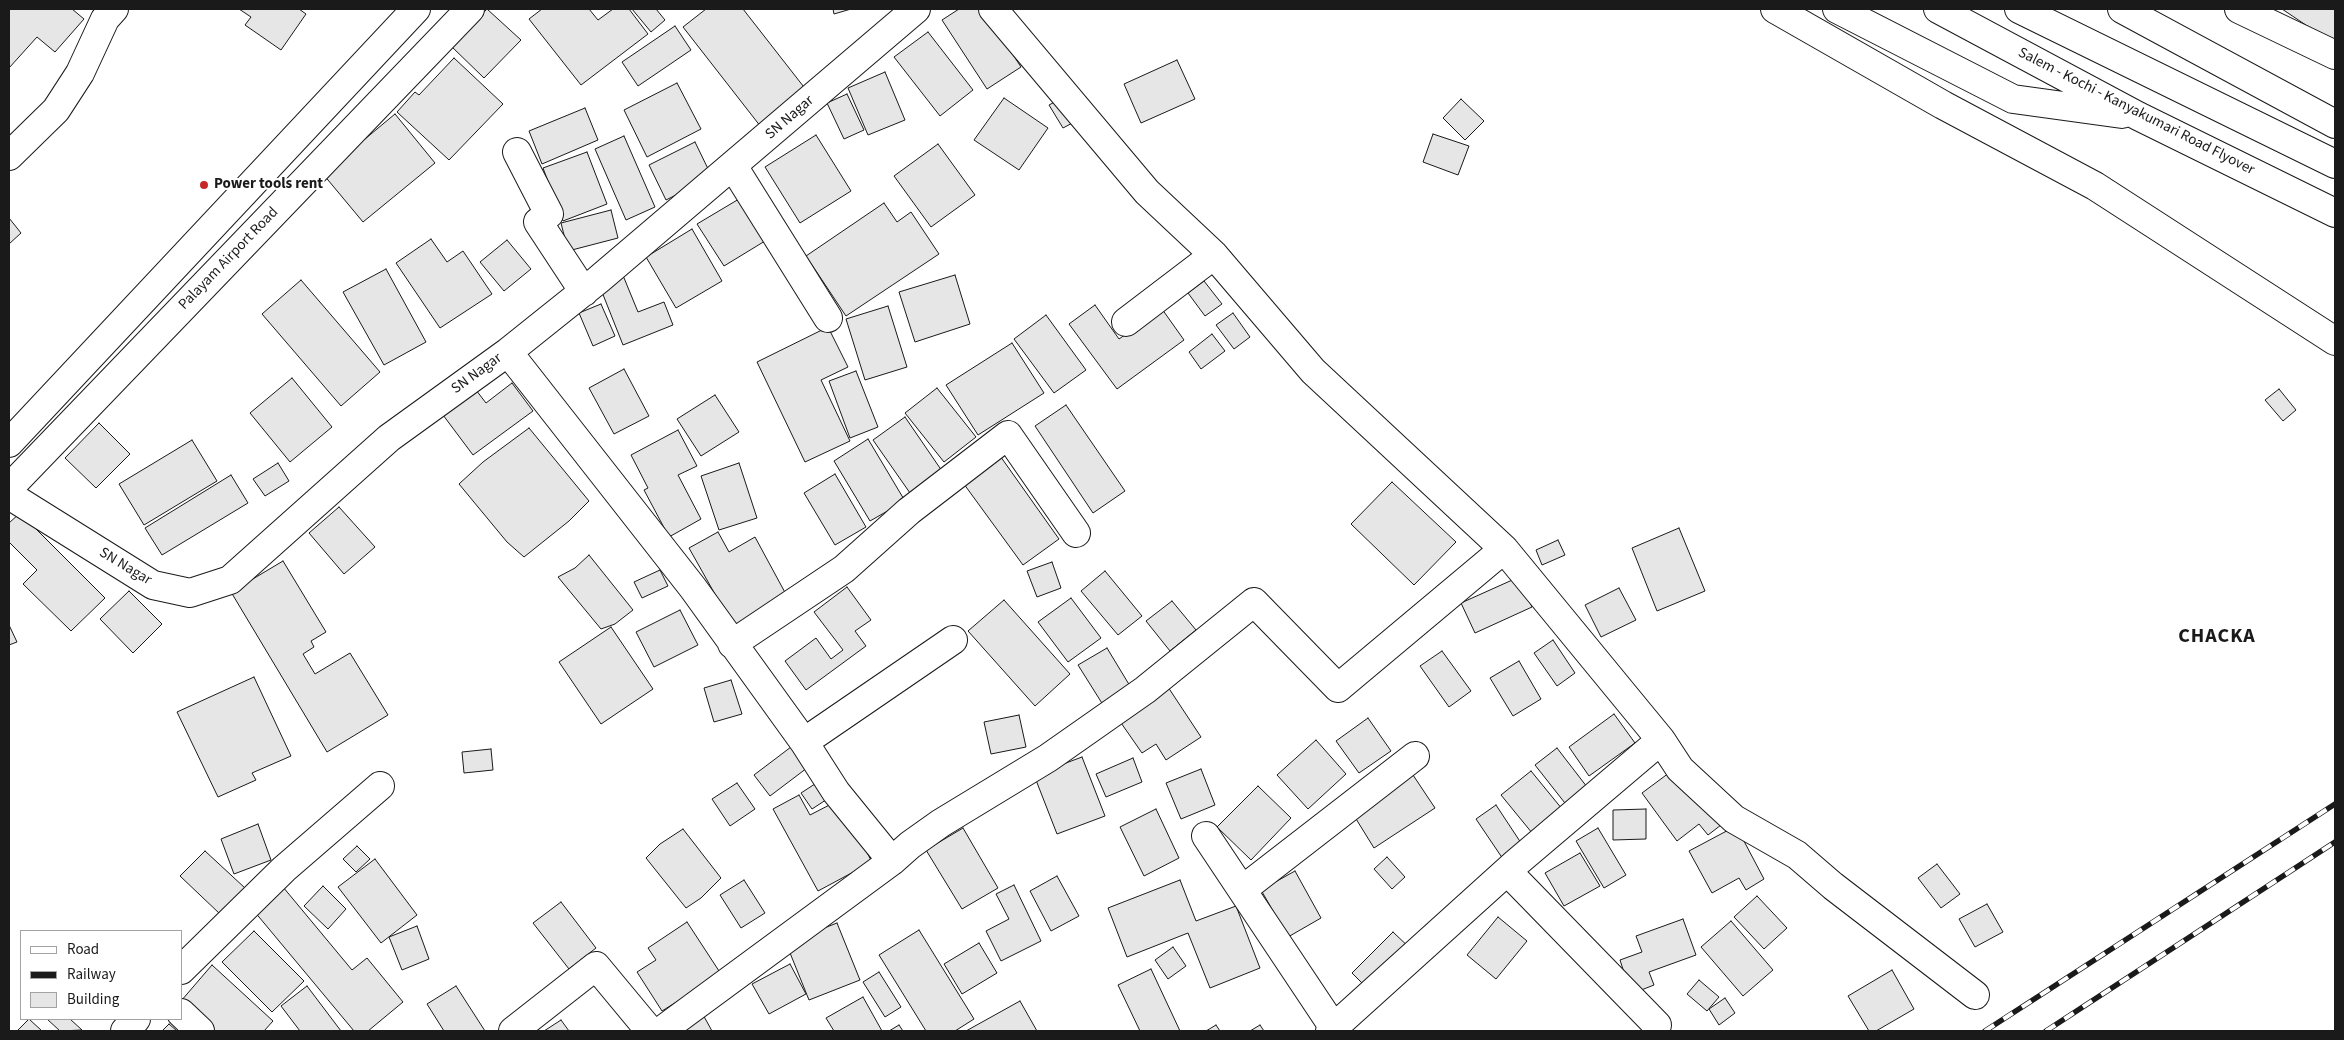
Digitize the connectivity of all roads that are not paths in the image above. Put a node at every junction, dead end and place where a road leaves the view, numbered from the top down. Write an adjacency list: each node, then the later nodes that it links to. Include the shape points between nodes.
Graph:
1 (114, 9): 16 (main road, via 105,19 80,73 56,110)
2 (416, 9): 26 (main road)
3 (470, 9): 27 (main road, Palayam Airport Road)
4 (916, 9): 18 (main road, SN Nagar)
5 (993, 9): 20 (main road, via 1147,192)
6 (1775, 9): 24 (main road, via 1943,105 2095,186)
7 (1837, 9): 13 (main road, via 2013,99)
8 (1938, 9): 13 (main road, Salem - Kochi - Kanyakumari Road Flyover)
9 (2019, 9): 17 (main road)
10 (2122, 9): 14 (main road)
11 (2239, 9): 12 (main road)
12 (2335, 55)
13 (2138, 116): 19 (main road, Salem - Kochi - Kanyakumari Road Flyover)
14 (2335, 124)
15 (517, 152): 21 (main road, via 549,214 538,222)
16 (9, 156)
17 (2335, 164)
18 (734, 166): 21 (main road, SN Nagar); 22 (main road)
19 (2335, 212)
20 (1214, 255): 23 (main road); 30 (main road, via 1313,371)
21 (584, 292): 25 (main road, SN Nagar)
22 (828, 318)
23 (1126, 322)
24 (2335, 341)
25 (508, 352): 28 (main road, SN Nagar, via 389,438 230,580 190,593 153,585); 32 (main road, via 682,574)
26 (9, 443)
27 (9, 488)
28 (9, 495)
29 (1076, 533): 32 (main road, via 1008,434 909,511 844,569)
30 (1504, 549): 33 (main road); 38 (main road, via 1338,688 1254,602 1146,690 1048,758 941,823)
31 (953, 640): 34 (main road)
32 (732, 644): 34 (main road)
33 (1661, 740): 39 (main road); 42 (main road, via 1680,769 1734,819 1797,855)
34 (804, 742): 38 (main road, via 836,792)
35 (1415, 756): 40 (main road)
36 (380, 786): 41 (main road, via 284,869)
37 (1206, 836): 40 (main road)
38 (892, 861): 51 (main road)
39 (1507, 871): 45 (main road); 46 (main road)
40 (1242, 890): 46 (main road)
41 (182, 969)
42 (1975, 995)
43 (182, 1014): 48 (main road)
44 (135, 1020): 47 (main road)
45 (1657, 1025)
46 (1332, 1030)
47 (124, 1031)
48 (200, 1031)
49 (513, 1031): 50 (main road, via 596,966)
50 (650, 1031)
51 (661, 1031)

